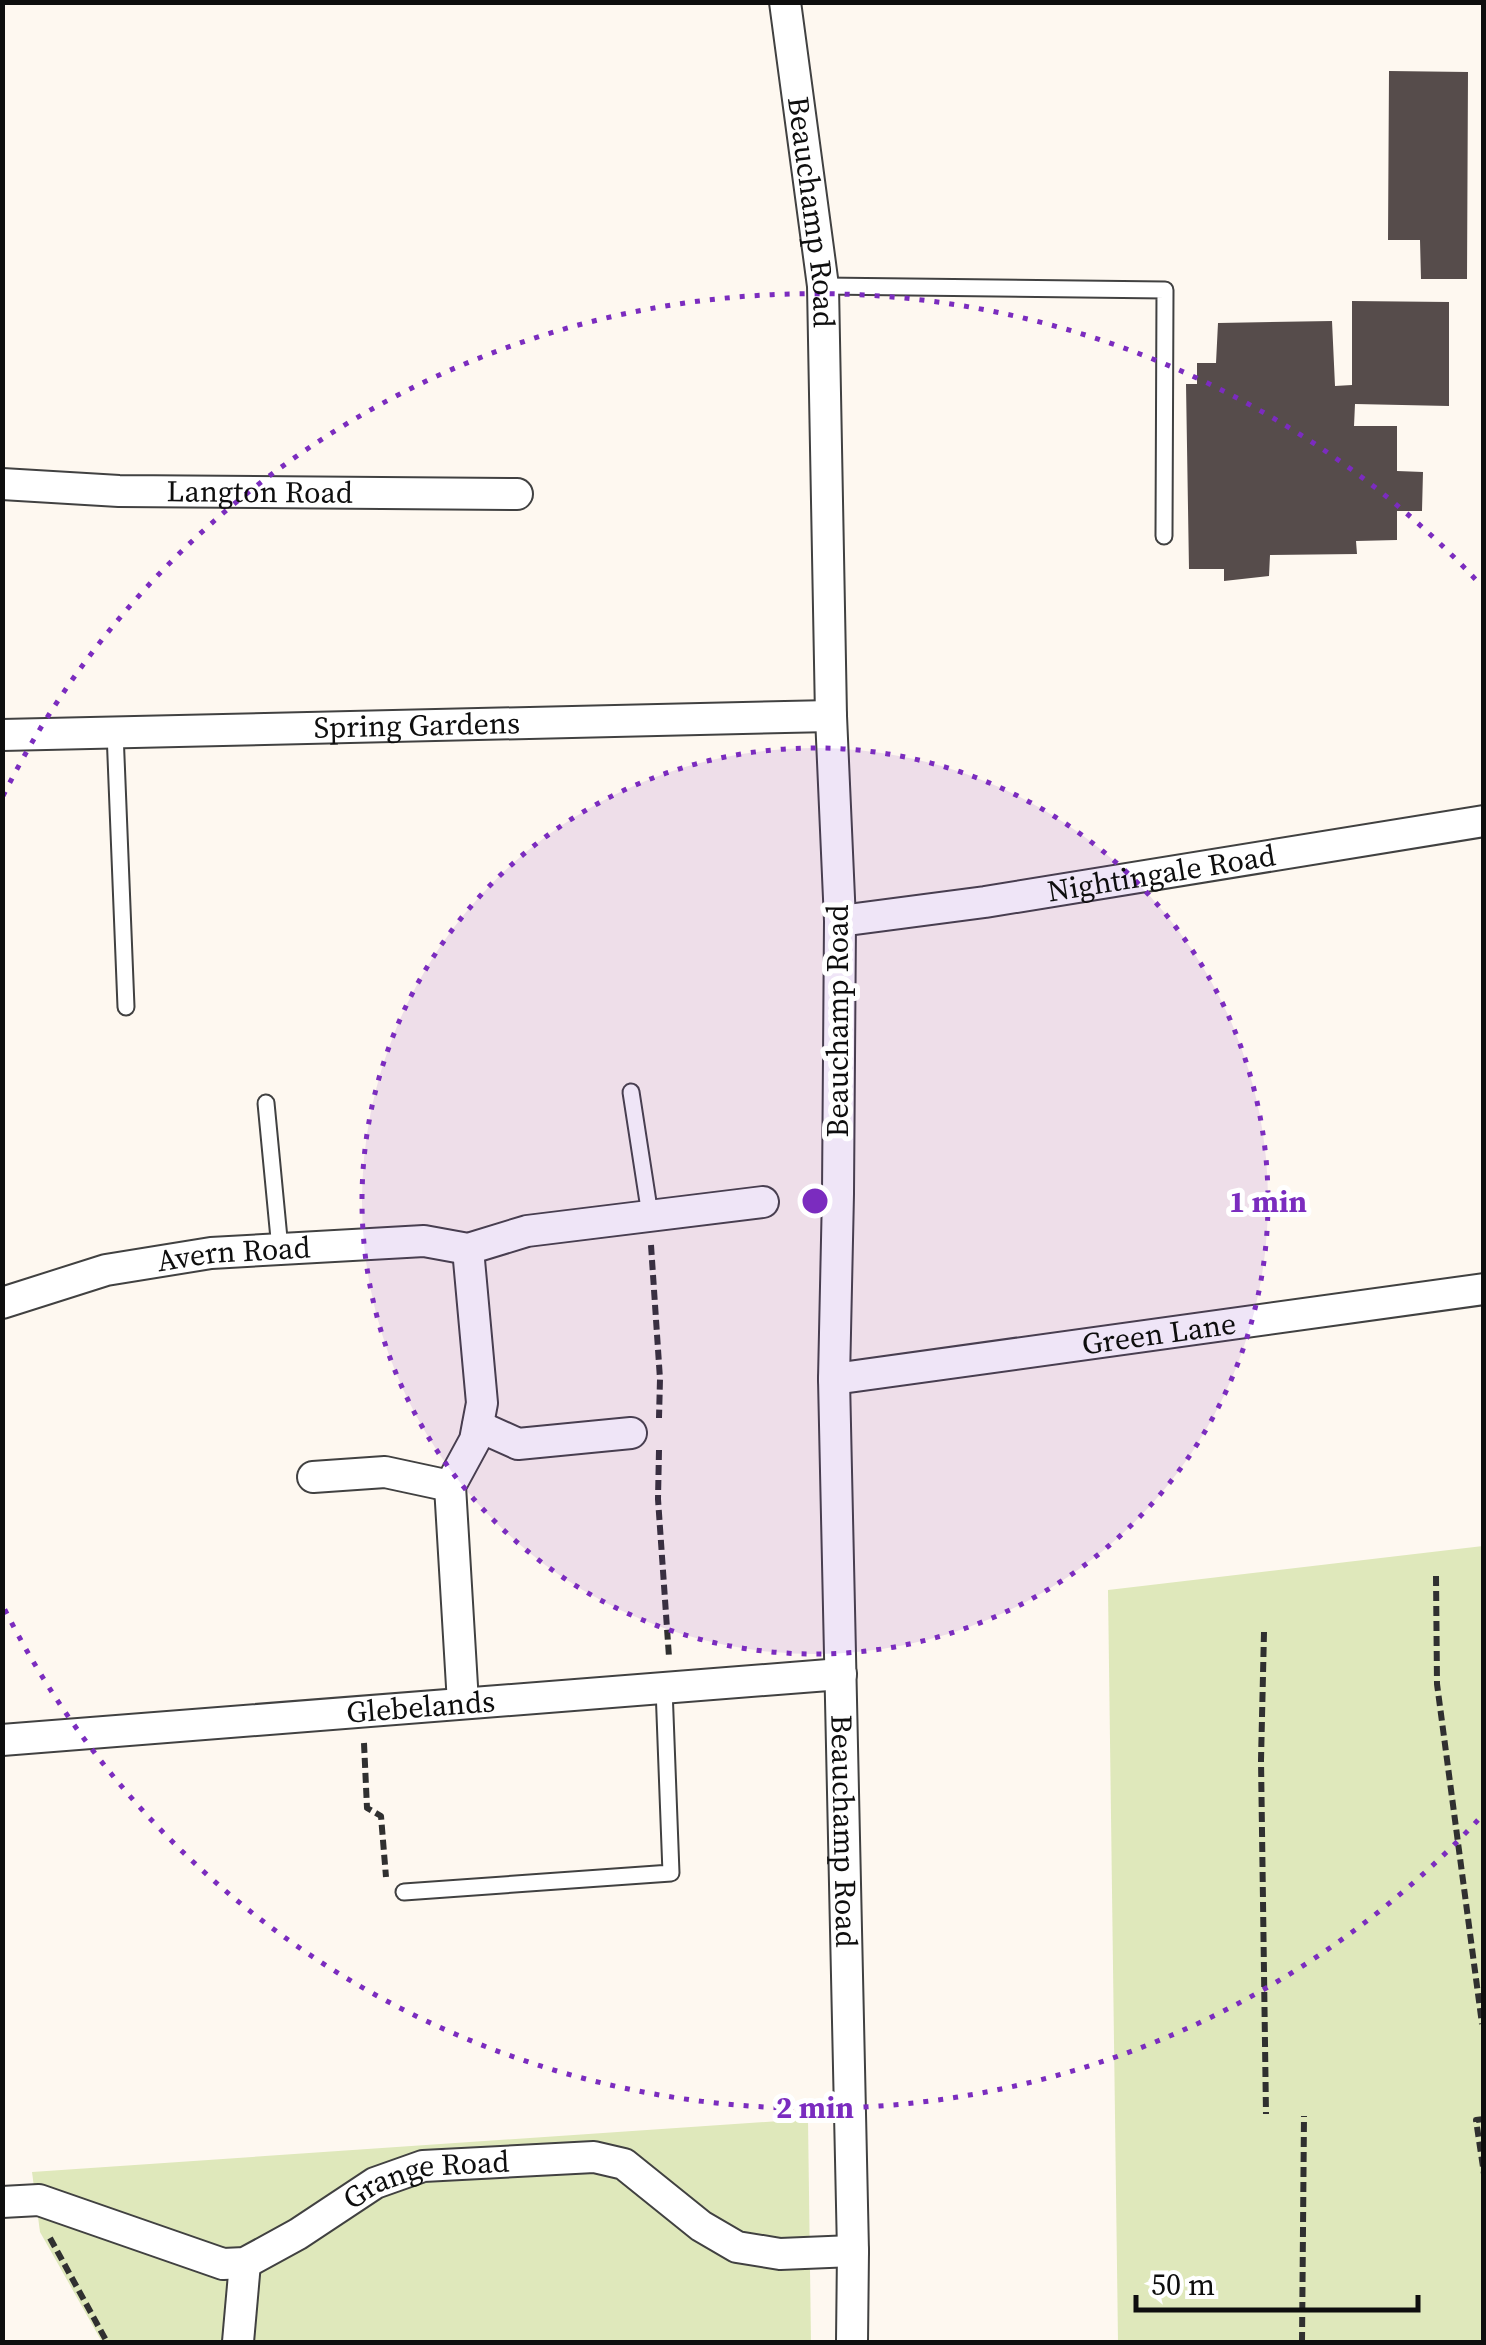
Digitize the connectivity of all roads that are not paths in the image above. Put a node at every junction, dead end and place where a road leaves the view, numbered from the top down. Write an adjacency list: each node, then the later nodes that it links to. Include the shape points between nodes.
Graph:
1 (785, 2): 2 (street, Beauchamp Road)
2 (822, 286): 5 (lane, via 1165,290); 6 (street, Beauchamp Road)
3 (2, 484): 4 (street, Langton Road)
4 (516, 494)
5 (1164, 536)
6 (831, 716): 7 (street, Spring Gardens); 10 (street, Beauchamp Road)
7 (115, 732): 8 (street, Spring Gardens); 11 (lane)
8 (2, 736)
9 (1484, 821): 10 (street, Nightingale Road)
10 (840, 921): 20 (street, Beauchamp Road)
11 (126, 1008)
12 (631, 1092): 15 (lane)
13 (266, 1103): 16 (lane)
14 (763, 1202): 15 (street, Avern Road)
15 (650, 1215): 17 (street, Avern Road, via 527,1231)
16 (280, 1249): 17 (street, Avern Road, via 424,1240); 19 (street, Avern Road, via 106,1270)
17 (468, 1249): 21 (street, via 482,1403)
18 (1484, 1289): 20 (street, Green Lane)
19 (2, 1303)
20 (834, 1378): 25 (street, Beauchamp Road)
21 (478, 1426): 22 (street, via 518,1444); 24 (street)
22 (630, 1433)
23 (313, 1477): 24 (street, via 385,1472)
24 (450, 1486): 27 (street)
25 (840, 1674): 26 (street, Glebelands); 31 (street, Beauchamp Road)
26 (664, 1688): 27 (street, Glebelands); 29 (lane, via 671,1873)
27 (463, 1702): 28 (street, Glebelands)
28 (2, 1740)
29 (404, 1892)
30 (16, 2202): 32 (street, via 39,2200 223,2264)
31 (853, 2250): 32 (street, Grange Road, via 780,2254 737,2247 624,2164 594,2157 423,2166 375,2183); 34 (street, Beauchamp Road)
32 (246, 2263): 33 (street)
33 (238, 2342)
34 (852, 2342)

